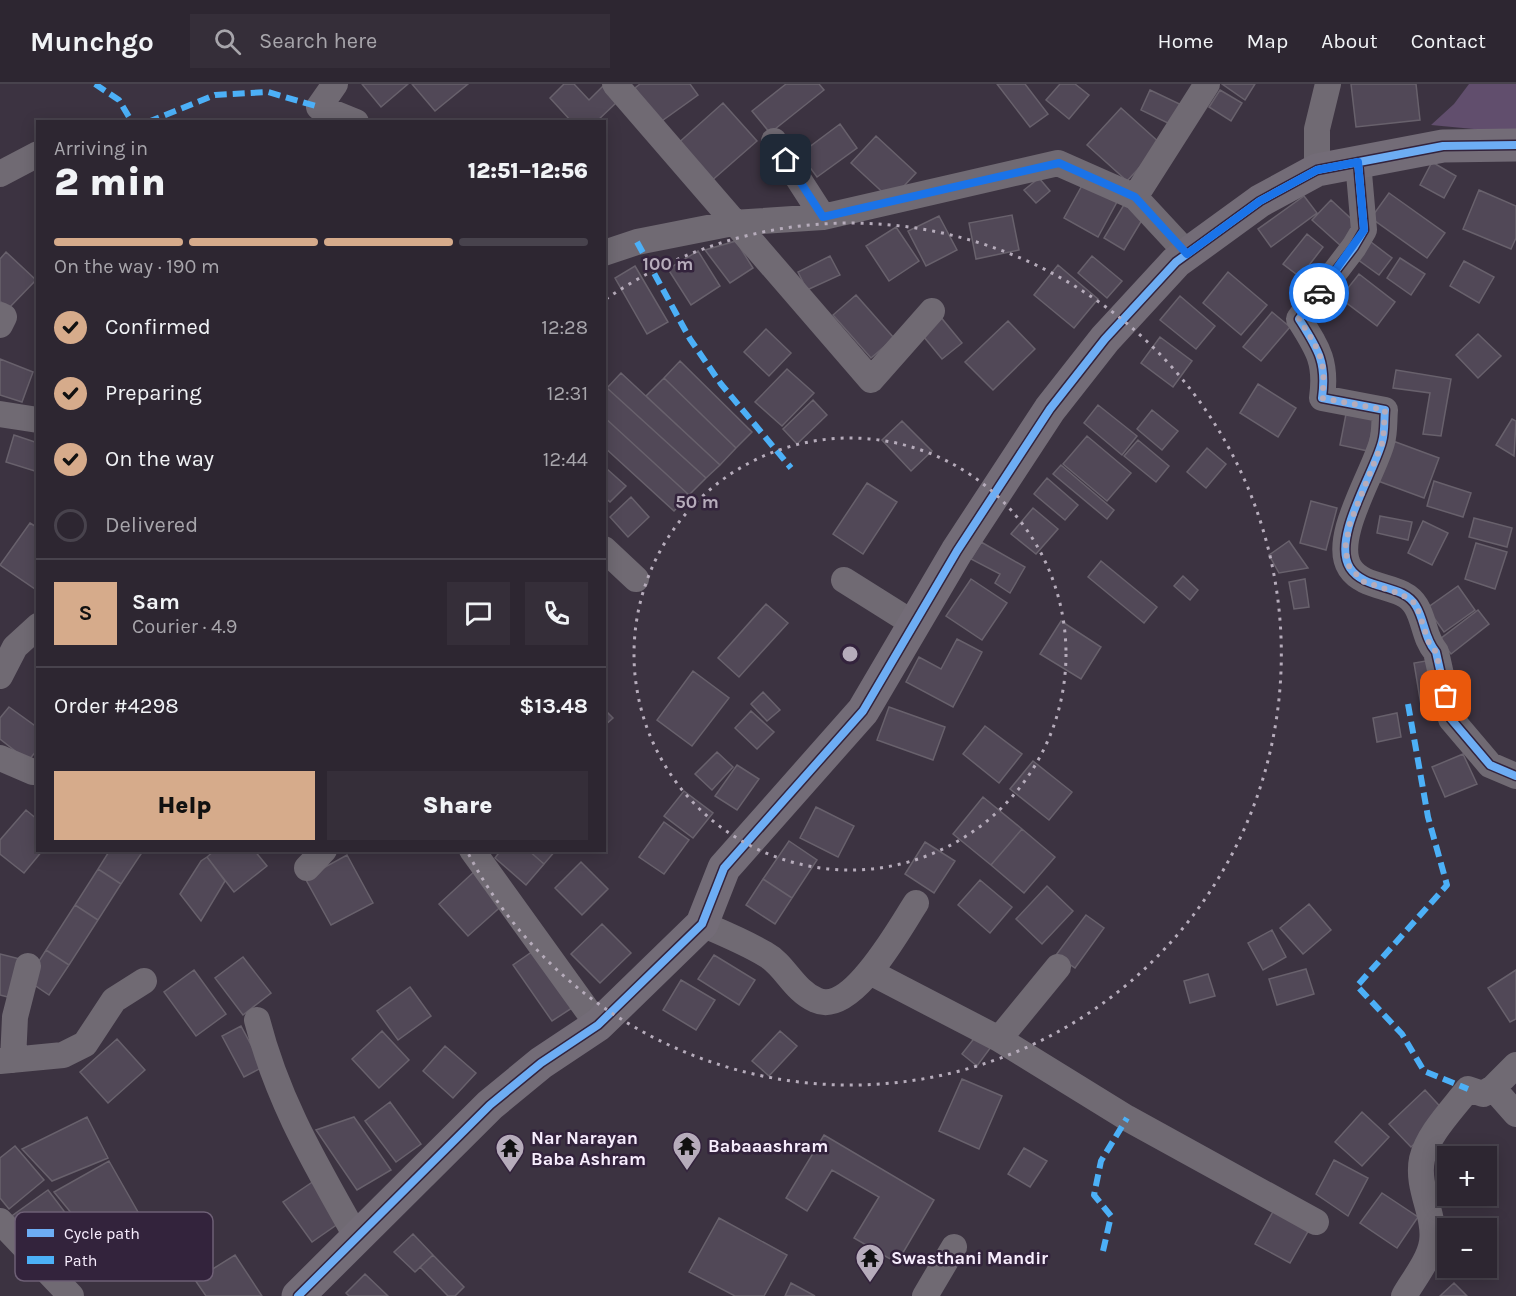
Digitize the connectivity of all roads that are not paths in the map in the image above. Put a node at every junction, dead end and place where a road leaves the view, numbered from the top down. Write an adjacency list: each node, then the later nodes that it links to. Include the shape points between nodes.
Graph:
1 (335, 84): 5 (street, via 319,107)
2 (615, 84): 14 (street)
3 (1207, 84): 12 (street)
4 (1328, 84): 10 (street, via 1317,129)
5 (351, 120)
6 (774, 141): 13 (street)
7 (1516, 145): 9 (street, via 1443,146)
8 (36, 155): 11 (street)
9 (1358, 162): 10 (street); 30 (street, via 1364,230 1299,319 1321,352 1325,378 1322,398 1385,410 1383,441 1350,523 1345,549 1349,566 1362,581 1401,594 1416,604 1436,652 1451,719 1490,765)
10 (1317, 170): 16 (street, via 1260,201)
11 (0, 174)
12 (1135, 197): 13 (street, via 1059,163); 16 (street)
13 (823, 217): 14 (street)
14 (733, 223): 15 (street, via 637,242); 17 (street, via 871,380)
15 (606, 252)
16 (1187, 254): 25 (street, via 1105,339 1050,409)
17 (932, 311)
18 (0, 315): 19 (street, via 4,317)
19 (0, 325)
20 (0, 414): 21 (street)
21 (36, 420)
22 (606, 551): 23 (street)
23 (636, 579)
24 (844, 580): 25 (street)
25 (914, 624): 33 (street, via 863,711 724,868)
26 (36, 629): 27 (street, via 15,647)
27 (0, 676)
28 (0, 758): 29 (street)
29 (36, 770)
30 (1516, 776)
31 (473, 852): 39 (street)
32 (916, 903): 36 (street)
33 (702, 924): 36 (street, via 767,955 795,987 817,1001 834,1002); 39 (street)
34 (28, 966): 41 (street)
35 (1058, 967): 40 (street)
36 (870, 972): 40 (street)
37 (144, 981): 41 (street, via 114,1000 85,1044 63,1055)
38 (257, 1020): 47 (street, via 269,1067 300,1136)
39 (598, 1025): 47 (street, via 490,1105)
40 (999, 1039): 46 (street, via 1127,1118)
41 (6, 1060)
42 (1516, 1065): 43 (street)
43 (1493, 1088): 44 (street); 54 (street, via 1483,1094 1468,1089 1428,1143 1421,1180 1432,1245)
44 (1516, 1114)
45 (0, 1221): 48 (street)
46 (1316, 1222)
47 (356, 1236): 52 (street)
48 (15, 1237)
49 (954, 1247): 53 (street)
50 (57, 1281): 51 (street)
51 (71, 1296)
52 (298, 1296)
53 (925, 1296)
54 (1404, 1296)

